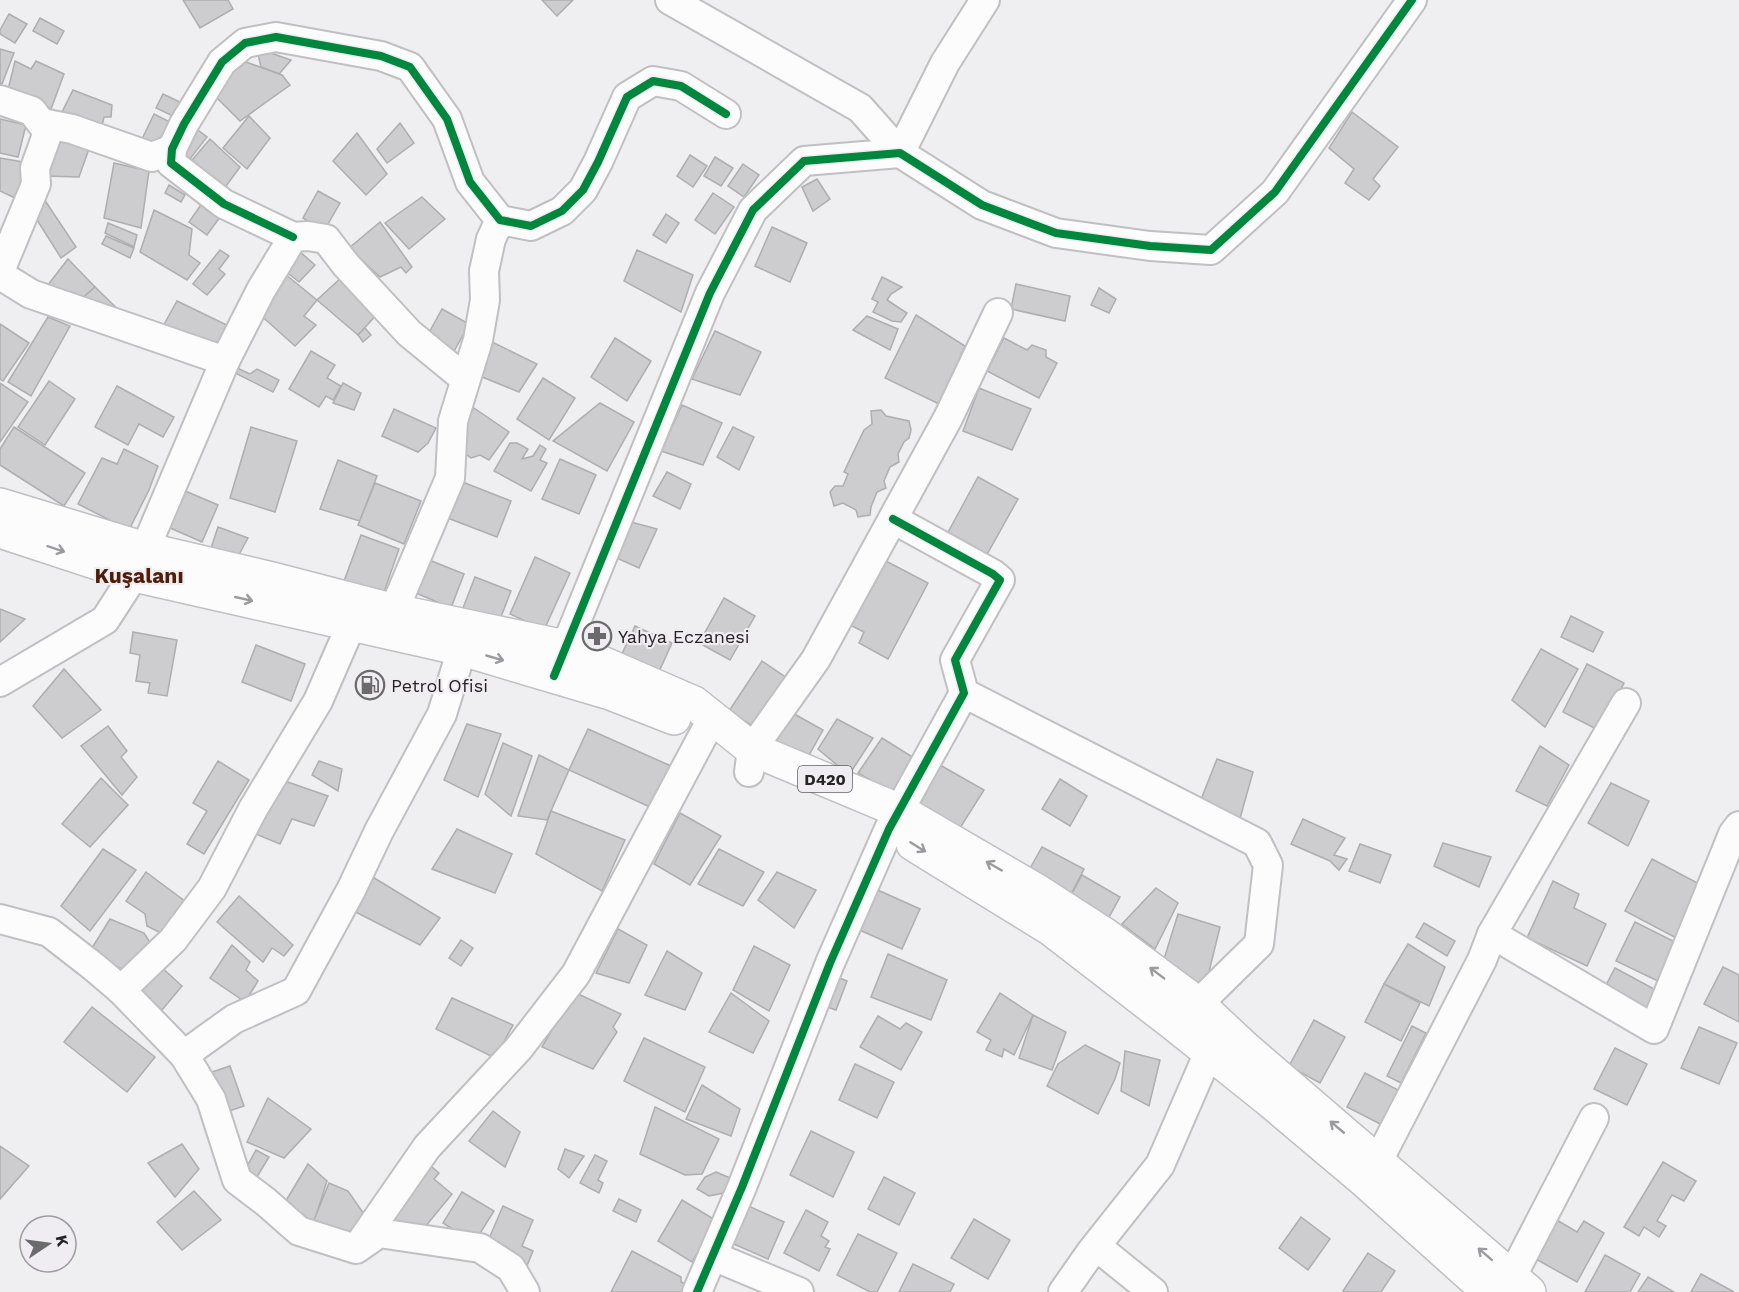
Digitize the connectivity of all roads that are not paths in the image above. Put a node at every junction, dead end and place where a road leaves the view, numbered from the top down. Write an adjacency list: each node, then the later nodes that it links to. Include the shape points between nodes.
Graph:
1 (670, 0): 8 (street, via 861,108)
2 (985, 0): 8 (street, via 945,63)
3 (1412, 0): 8 (street, via 1275,192 1211,250 1056,233 982,205)
4 (0, 100): 6 (street, via 32,111)
5 (726, 114): 9 (street, via 681,86 653,81 627,97 583,190 562,211 531,226)
6 (42, 123): 7 (street, via 72,129 152,157); 11 (street, via 48,132 35,168 36,184)
7 (172, 149): 9 (street, via 222,62 245,43 276,37 381,56 410,67 429,92 447,119 470,183); 10 (street, via 171,163 224,204)
8 (900, 153): 22 (street, via 804,161 753,210 710,293)
9 (501, 220): 14 (street, via 491,239 484,271 484,310)
10 (293, 237): 13 (street); 14 (street, via 326,239 409,333)
11 (4, 281): 13 (street, via 31,294)
12 (998, 313): 16 (street, via 948,418)
13 (225, 361): 18 (street)
14 (465, 380): 19 (street, via 453,421 450,478)
15 (0, 505): 18 (highway, D420)
16 (893, 519): 24 (street, via 1000,580 955,660); 27 (street, via 816,659)
17 (0, 531): 18 (highway, D420, one-way to 18)
18 (140, 562): 19 (highway, D420, via 268,578); 20 (highway, D420, one-way to 20); 23 (street, via 105,620)
19 (390, 621): 20 (highway, D420); 21 (highway, D420); 22 (highway, D420)
20 (352, 623): 32 (street, via 318,701 253,809 212,888 172,940)
21 (462, 649): 22 (highway, D420, one-way to 22); 35 (street, via 442,714 296,991 234,1019)
22 (560, 662): 26 (highway, D420, via 610,693); 27 (highway, D420, via 694,703)
23 (0, 682)
24 (964, 693): 28 (street); 33 (street, via 1257,843 1268,865 1259,944)
25 (1626, 703): 31 (street)
26 (706, 730): 27 (highway, D420); 39 (street, via 576,974 519,1048 427,1147)
27 (751, 760): 28 (highway, D420)
28 (895, 820): 33 (highway, D420, via 1051,929); 40 (street, via 830,963)
29 (1739, 826): 31 (street, via 1654,1029)
30 (0, 919): 32 (street, via 49,932)
31 (1492, 934): 37 (street)
32 (121, 990): 35 (street)
33 (1186, 1014): 34 (highway, D420); 37 (highway, D420, one-way to 33, via 1245,1048)
34 (1209, 1052): 37 (highway, D420, via 1269,1100); 38 (street, via 1160,1165)
35 (184, 1055): 39 (street, via 211,1099 237,1180 299,1231)
36 (1594, 1118): 41 (street)
37 (1371, 1171): 41 (highway, D420)
38 (1096, 1246): 45 (street); 46 (street)
39 (356, 1249): 42 (street, via 378,1233 480,1248 511,1268)
40 (713, 1256): 43 (street); 44 (street)
41 (1510, 1287)
42 (525, 1292)
43 (697, 1292)
44 (799, 1292)
45 (1063, 1292)
46 (1153, 1292)

